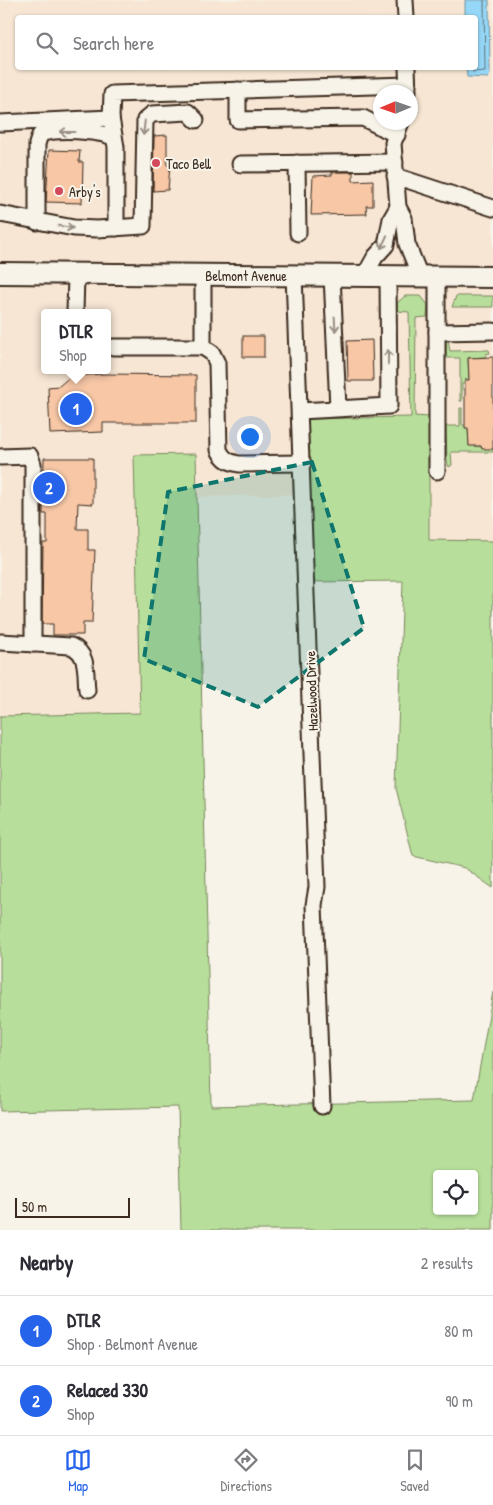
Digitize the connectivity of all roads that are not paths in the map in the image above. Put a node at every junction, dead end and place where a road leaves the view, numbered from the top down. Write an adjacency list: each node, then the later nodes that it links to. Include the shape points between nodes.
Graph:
1 (405, 0): 2 (street)
2 (406, 15)
3 (407, 70): 4 (street)
4 (408, 85)
5 (373, 89): 6 (street)
6 (238, 90): 7 (street, via 112,94); 9 (street, via 238,120 363,118)
7 (111, 118): 10 (street); 12 (street)
8 (196, 120): 20 (street, one-way to 20, via 188,112 152,114 145,120 143,226)
9 (373, 121)
10 (0, 123)
11 (399, 130): 15 (street, via 393,143)
12 (114, 138): 19 (street, one-way to 19, via 91,132 48,132 40,136 37,144); 20 (street)
13 (297, 163): 14 (street); 15 (street); 21 (street)
14 (240, 164)
15 (395, 169): 16 (street); 17 (street)
16 (398, 207): 27 (street, one-way to 27, via 391,219 386,244 374,257); 29 (street, via 404,218 407,244)
17 (493, 208)
18 (0, 214): 19 (street)
19 (37, 222): 20 (street, one-way to 20, via 74,228)
20 (116, 228)
21 (298, 233)
22 (0, 273): 23 (main road, Belmont Avenue)
23 (76, 275): 24 (main road, Belmont Avenue); 31 (street)
24 (204, 275): 25 (main road, Belmont Avenue); 35 (street)
25 (294, 275): 26 (main road, Belmont Avenue); 37 (street, Hazelwood Drive)
26 (332, 275): 27 (main road, Belmont Avenue); 36 (street, one-way to 36)
27 (366, 275): 28 (main road, Belmont Avenue)
28 (388, 275): 29 (main road, Belmont Avenue); 36 (street, one-way to 28, via 389,406)
29 (428, 276): 30 (main road, Belmont Avenue); 33 (street)
30 (493, 276)
31 (75, 309)
32 (493, 331): 33 (street)
33 (437, 332): 40 (street)
34 (113, 347): 35 (street)
35 (203, 347): 39 (street, via 212,353 217,363 219,450 223,458 239,464)
36 (338, 408): 37 (street)
37 (300, 411): 39 (street, Hazelwood Drive)
38 (0, 457): 42 (street, via 30,456 33,464)
39 (302, 463): 44 (street, Hazelwood Drive)
40 (438, 471)
41 (0, 642): 42 (street)
42 (33, 644): 43 (street, via 71,646 79,650 84,656)
43 (87, 690)
44 (322, 1106)

